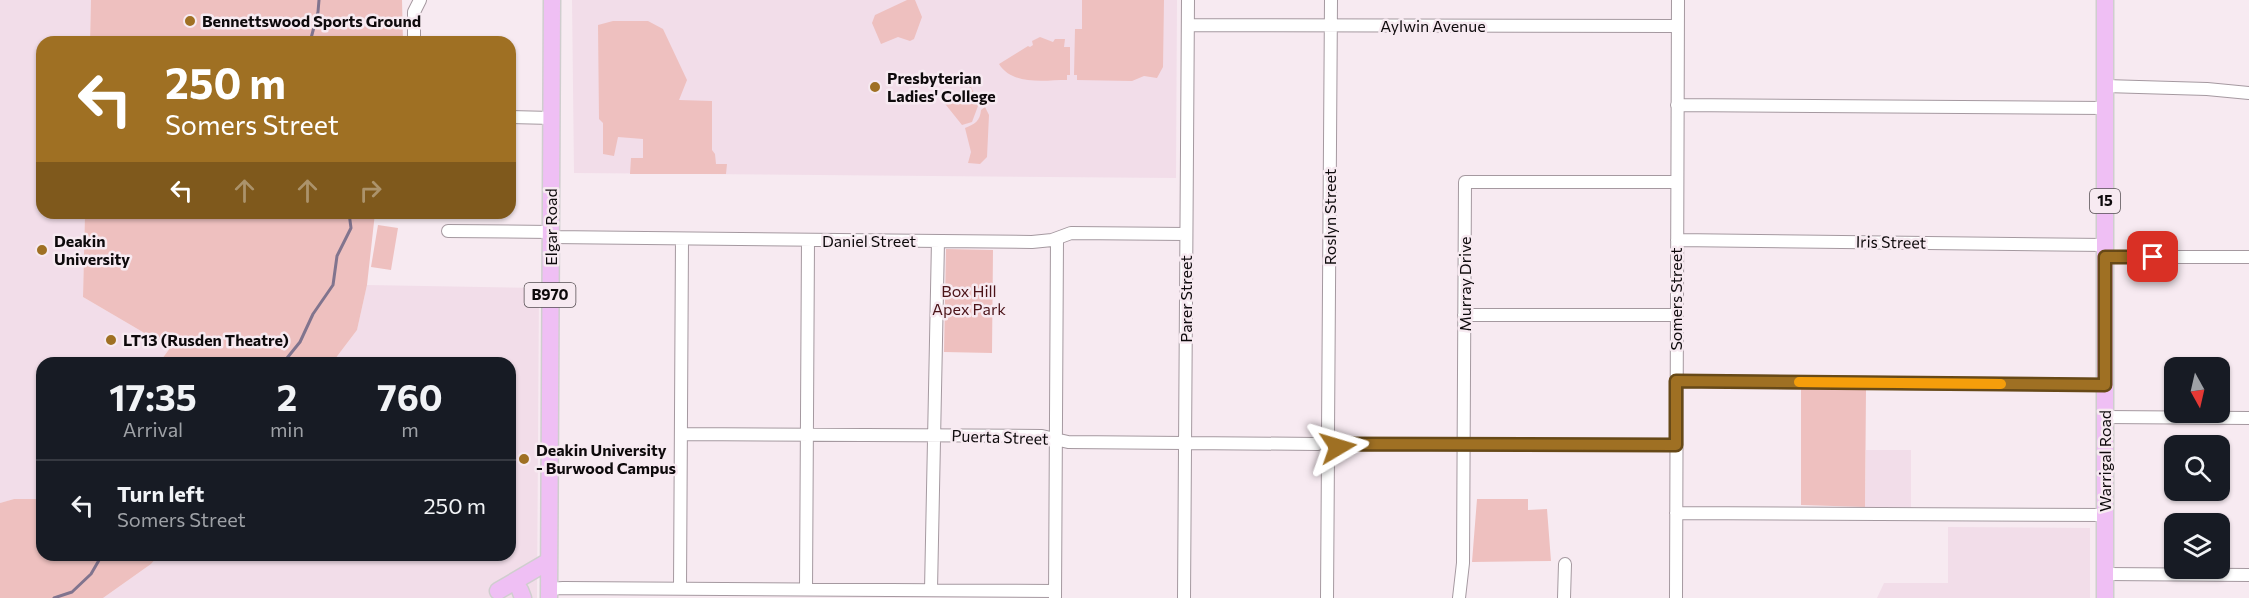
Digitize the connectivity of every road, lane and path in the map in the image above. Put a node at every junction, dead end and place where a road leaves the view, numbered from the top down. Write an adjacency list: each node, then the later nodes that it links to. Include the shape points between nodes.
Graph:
1 (420, 0): 10 (street, via 414,12)
2 (552, 0): 16 (main road, Elgar Road / B970)
3 (1188, 0): 7 (street, Parer Street)
4 (1331, 0): 8 (street, Roslyn Street)
5 (1678, 0): 9 (street, Somers Street)
6 (2105, 0): 11 (main road, Warrigal Road / 15)
7 (1188, 24): 8 (street, Aylwin Avenue); 19 (street, Parer Street)
8 (1331, 26): 9 (street, Aylwin Avenue); 34 (street, Roslyn Street)
9 (1677, 26): 13 (street, Somers Street)
10 (414, 36)
11 (2105, 86): 12 (street); 14 (main road, Warrigal Road / 15)
12 (2249, 93)
13 (1677, 105): 14 (street); 17 (street, Somers Street)
14 (2105, 108): 26 (main road, Warrigal Road / 15)
15 (516, 117): 16 (street)
16 (552, 118): 20 (main road, Elgar Road / B970)
17 (1677, 182): 23 (street, Somers Street); 28 (street, Murray Drive, via 1465,182)
18 (448, 231): 20 (street, Daniel Street)
19 (1186, 234): 22 (street, Daniel Street, via 1071,233); 39 (street, Parer Street)
20 (551, 235): 21 (street, Daniel Street); 47 (main road, Elgar Road / B970)
21 (682, 239): 24 (street, Daniel Street); 35 (street)
22 (1058, 239): 25 (street, Daniel Street); 38 (street)
23 (1677, 240): 26 (street, Iris Street); 29 (street, Somers Street)
24 (808, 241): 25 (street, Daniel Street); 36 (street)
25 (938, 241): 37 (street)
26 (2105, 251): 27 (street, Iris Street); 31 (main road, Warrigal Road / 15)
27 (2249, 257)
28 (1464, 315): 29 (street); 42 (street, Murray Drive)
29 (1676, 315): 30 (street, Somers Street)
30 (1676, 381): 31 (street); 43 (street, Somers Street)
31 (2105, 385): 32 (main road, Warrigal Road / 15)
32 (2104, 417): 33 (street); 46 (main road, Warrigal Road / 15)
33 (2249, 418)
34 (1328, 433): 40 (street, via 1322,435); 41 (street)
35 (681, 434): 36 (street, Puerta Street); 51 (street)
36 (807, 435): 37 (street, Puerta Street); 52 (street)
37 (934, 435): 38 (street, Puerta Street); 53 (street)
38 (1057, 439): 39 (street, Puerta Street); 57 (street)
39 (1185, 443): 40 (street, Puerta Street); 58 (street, Parer Street)
40 (1318, 444): 44 (street)
41 (1338, 444): 42 (street); 44 (street)
42 (1464, 444): 43 (street); 60 (street, Murray Drive)
43 (1676, 445): 45 (street, Somers Street)
44 (1328, 454): 59 (street)
45 (1676, 513): 46 (street); 62 (street, Somers Street)
46 (2105, 515): 49 (main road, Warrigal Road / 15)
47 (549, 561): 54 (main road); 56 (main road, Elgar Road / B970)
48 (1565, 564): 61 (street)
49 (2105, 574): 50 (street); 63 (main road, Warrigal Road / 15)
50 (2249, 575)
51 (680, 588): 55 (street); 56 (street, via 563,588)
52 (806, 589): 53 (street); 55 (street)
53 (931, 590): 57 (street)
54 (498, 591)
55 (769, 593)
56 (548, 594)
57 (1055, 594)
58 (1184, 598)
59 (1328, 598)
60 (1459, 598)
61 (1564, 598)
62 (1676, 598)
63 (2105, 598)

